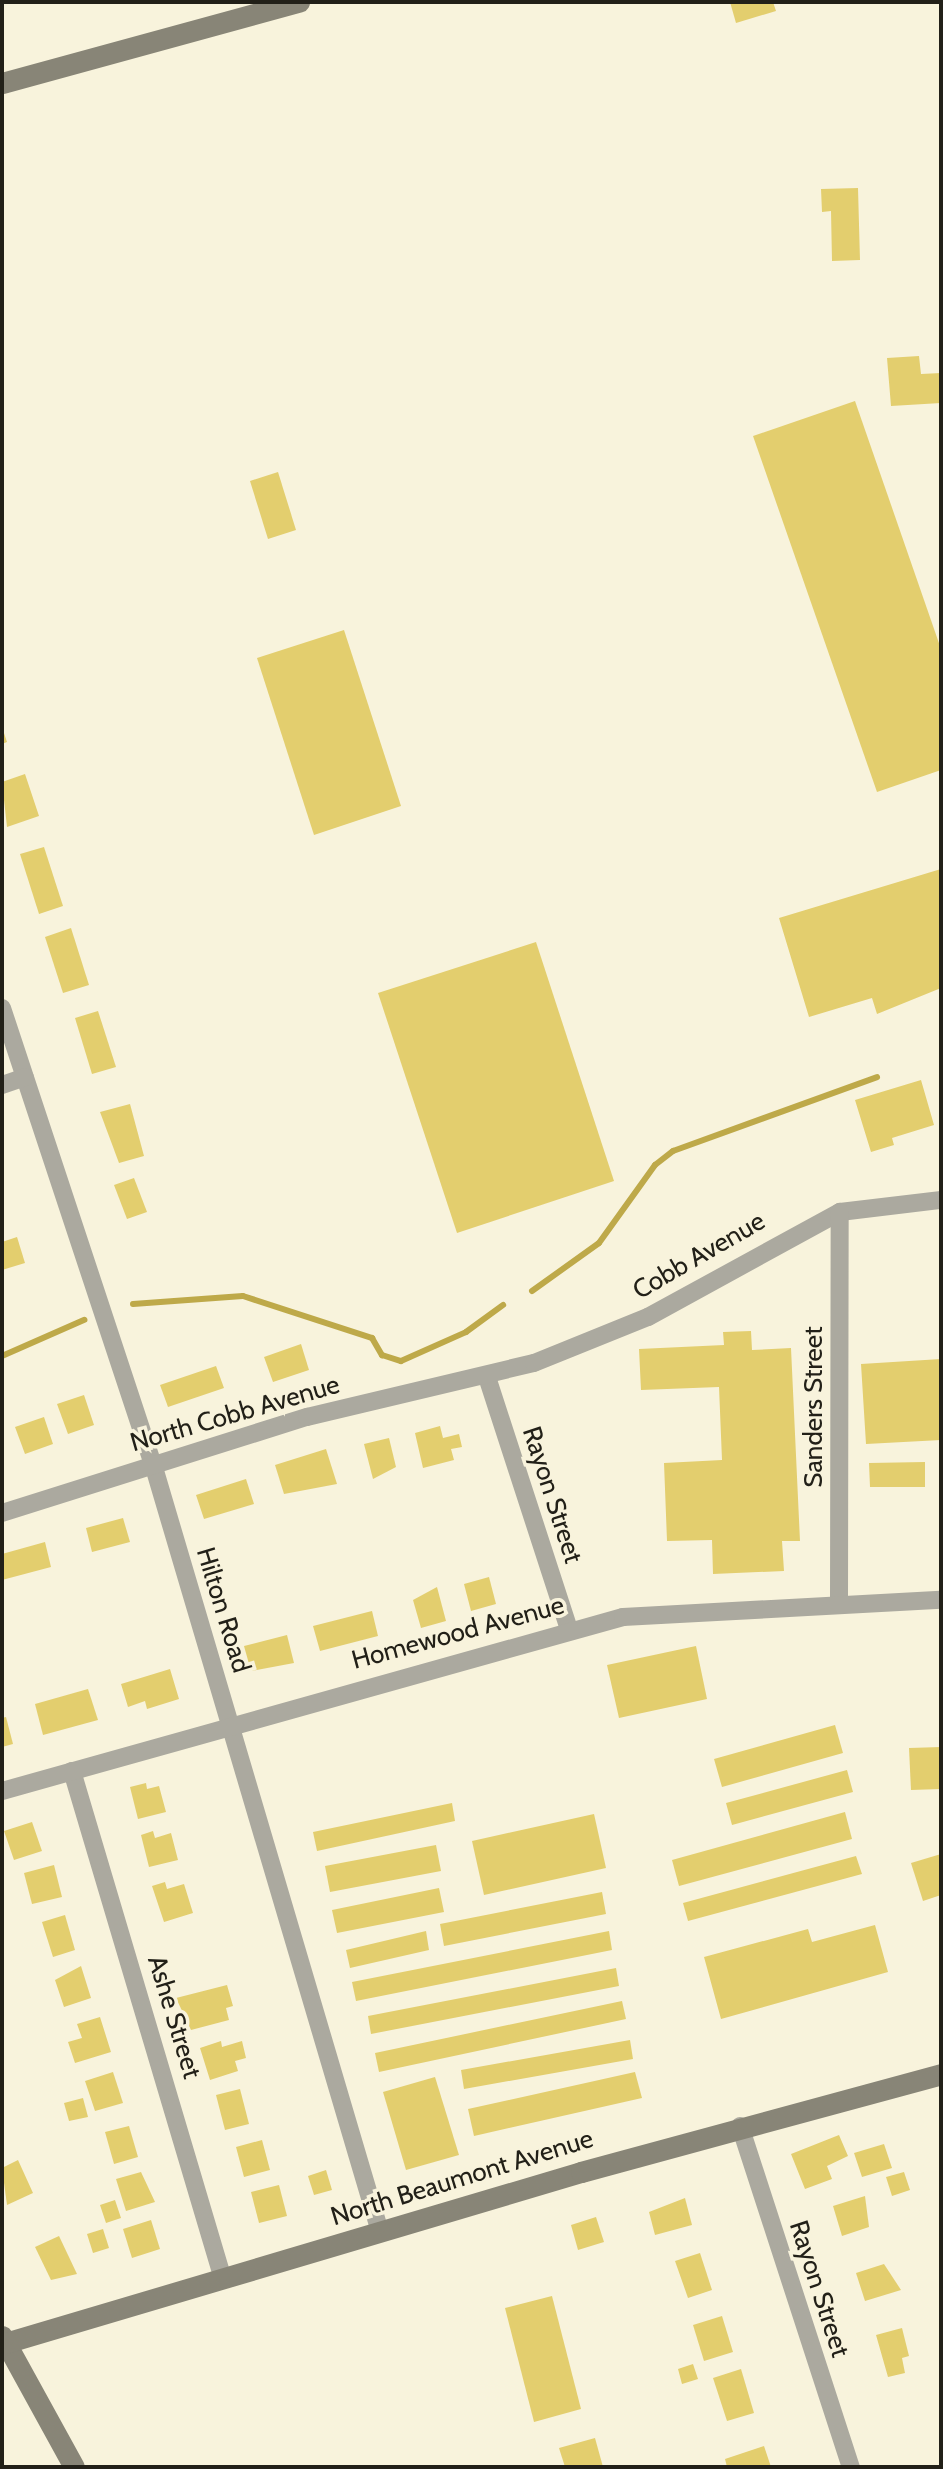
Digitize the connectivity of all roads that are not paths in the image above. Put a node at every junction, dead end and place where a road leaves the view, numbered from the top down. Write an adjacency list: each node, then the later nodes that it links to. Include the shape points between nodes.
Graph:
1 (299, 2): 2 (street)
2 (2, 83)
3 (2, 1008): 4 (street, Hilton Road)
4 (25, 1077): 5 (street); 9 (street, Hilton Road)
5 (2, 1085)
6 (941, 1200): 7 (street, Cobb Avenue)
7 (840, 1212): 8 (street, Cobb Avenue, via 648,1317); 12 (street, Sanders Street)
8 (487, 1377): 9 (street, North Cobb Avenue, via 307,1417); 13 (street, Rayon Street)
9 (153, 1464): 10 (street, North Cobb Avenue); 14 (street, Hilton Road)
10 (2, 1513)
11 (941, 1600): 12 (street, Homewood Avenue)
12 (839, 1602): 13 (street, Homewood Avenue, via 684,1610)
13 (569, 1630): 14 (street, Homewood Avenue)
14 (229, 1722): 15 (street, Homewood Avenue); 19 (street, Hilton Road)
15 (72, 1771): 16 (street, Homewood Avenue); 20 (street, Ashe Street)
16 (2, 1791)
17 (941, 2074): 18 (street, North Beaumont Avenue)
18 (740, 2126): 19 (street, North Beaumont Avenue); 23 (street, Rayon Street)
19 (380, 2232): 20 (street, North Beaumont Avenue)
20 (223, 2279): 21 (street, North Beaumont Avenue)
21 (3, 2341): 22 (street)
22 (74, 2467)
23 (850, 2467)

